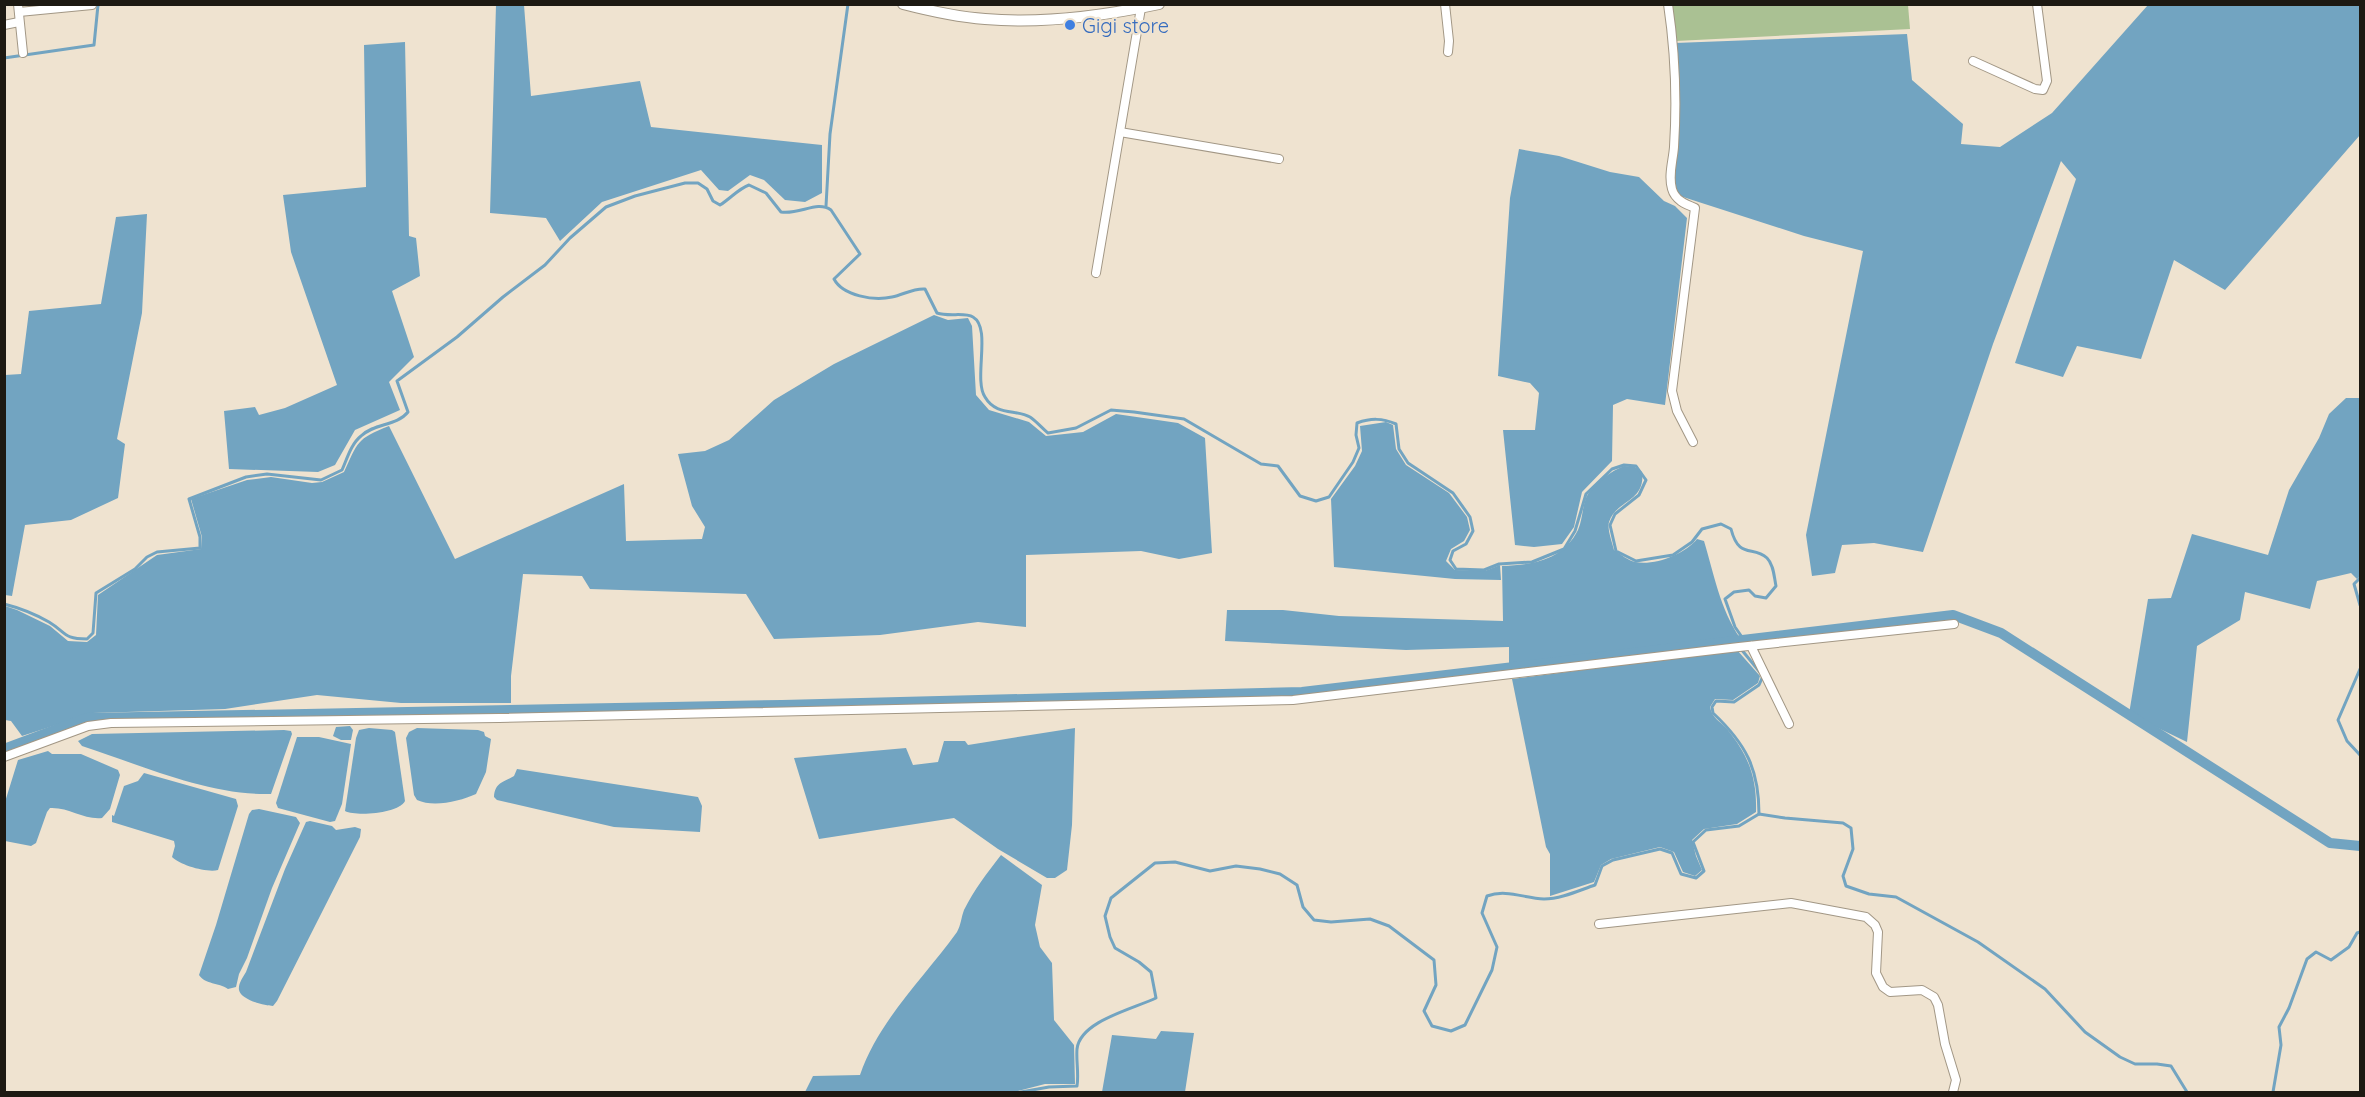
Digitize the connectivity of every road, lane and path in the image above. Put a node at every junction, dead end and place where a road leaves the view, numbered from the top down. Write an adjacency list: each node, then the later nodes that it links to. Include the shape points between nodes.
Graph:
1 (903, 4): 8 (street, via 987,19 1064,18)
2 (1159, 4): 8 (street)
3 (1445, 4): 11 (street)
4 (1668, 4): 17 (street, via 1674,79 1672,190 1679,201 1695,208 1672,391)
5 (2037, 4): 13 (street, via 2047,81 2043,90)
6 (92, 5): 7 (street)
7 (18, 8): 9 (street)
8 (1141, 8): 14 (street)
9 (19, 22): 10 (street); 12 (street)
10 (4, 25)
11 (1448, 52)
12 (23, 53)
13 (1973, 61)
14 (1120, 132): 15 (street); 16 (street)
15 (1279, 159)
16 (1096, 273)
17 (1693, 442)
18 (1954, 624): 19 (street)
19 (1744, 646): 20 (street); 21 (street, via 1293,700 111,723 88,726)
20 (1789, 724)
21 (4, 757)
22 (1599, 924): 23 (street, via 1791,903 1866,917 1878,932 1876,972 1883,987 1890,992 1922,990 1934,997 1938,1005 1956,1080)
23 (1953, 1092)

